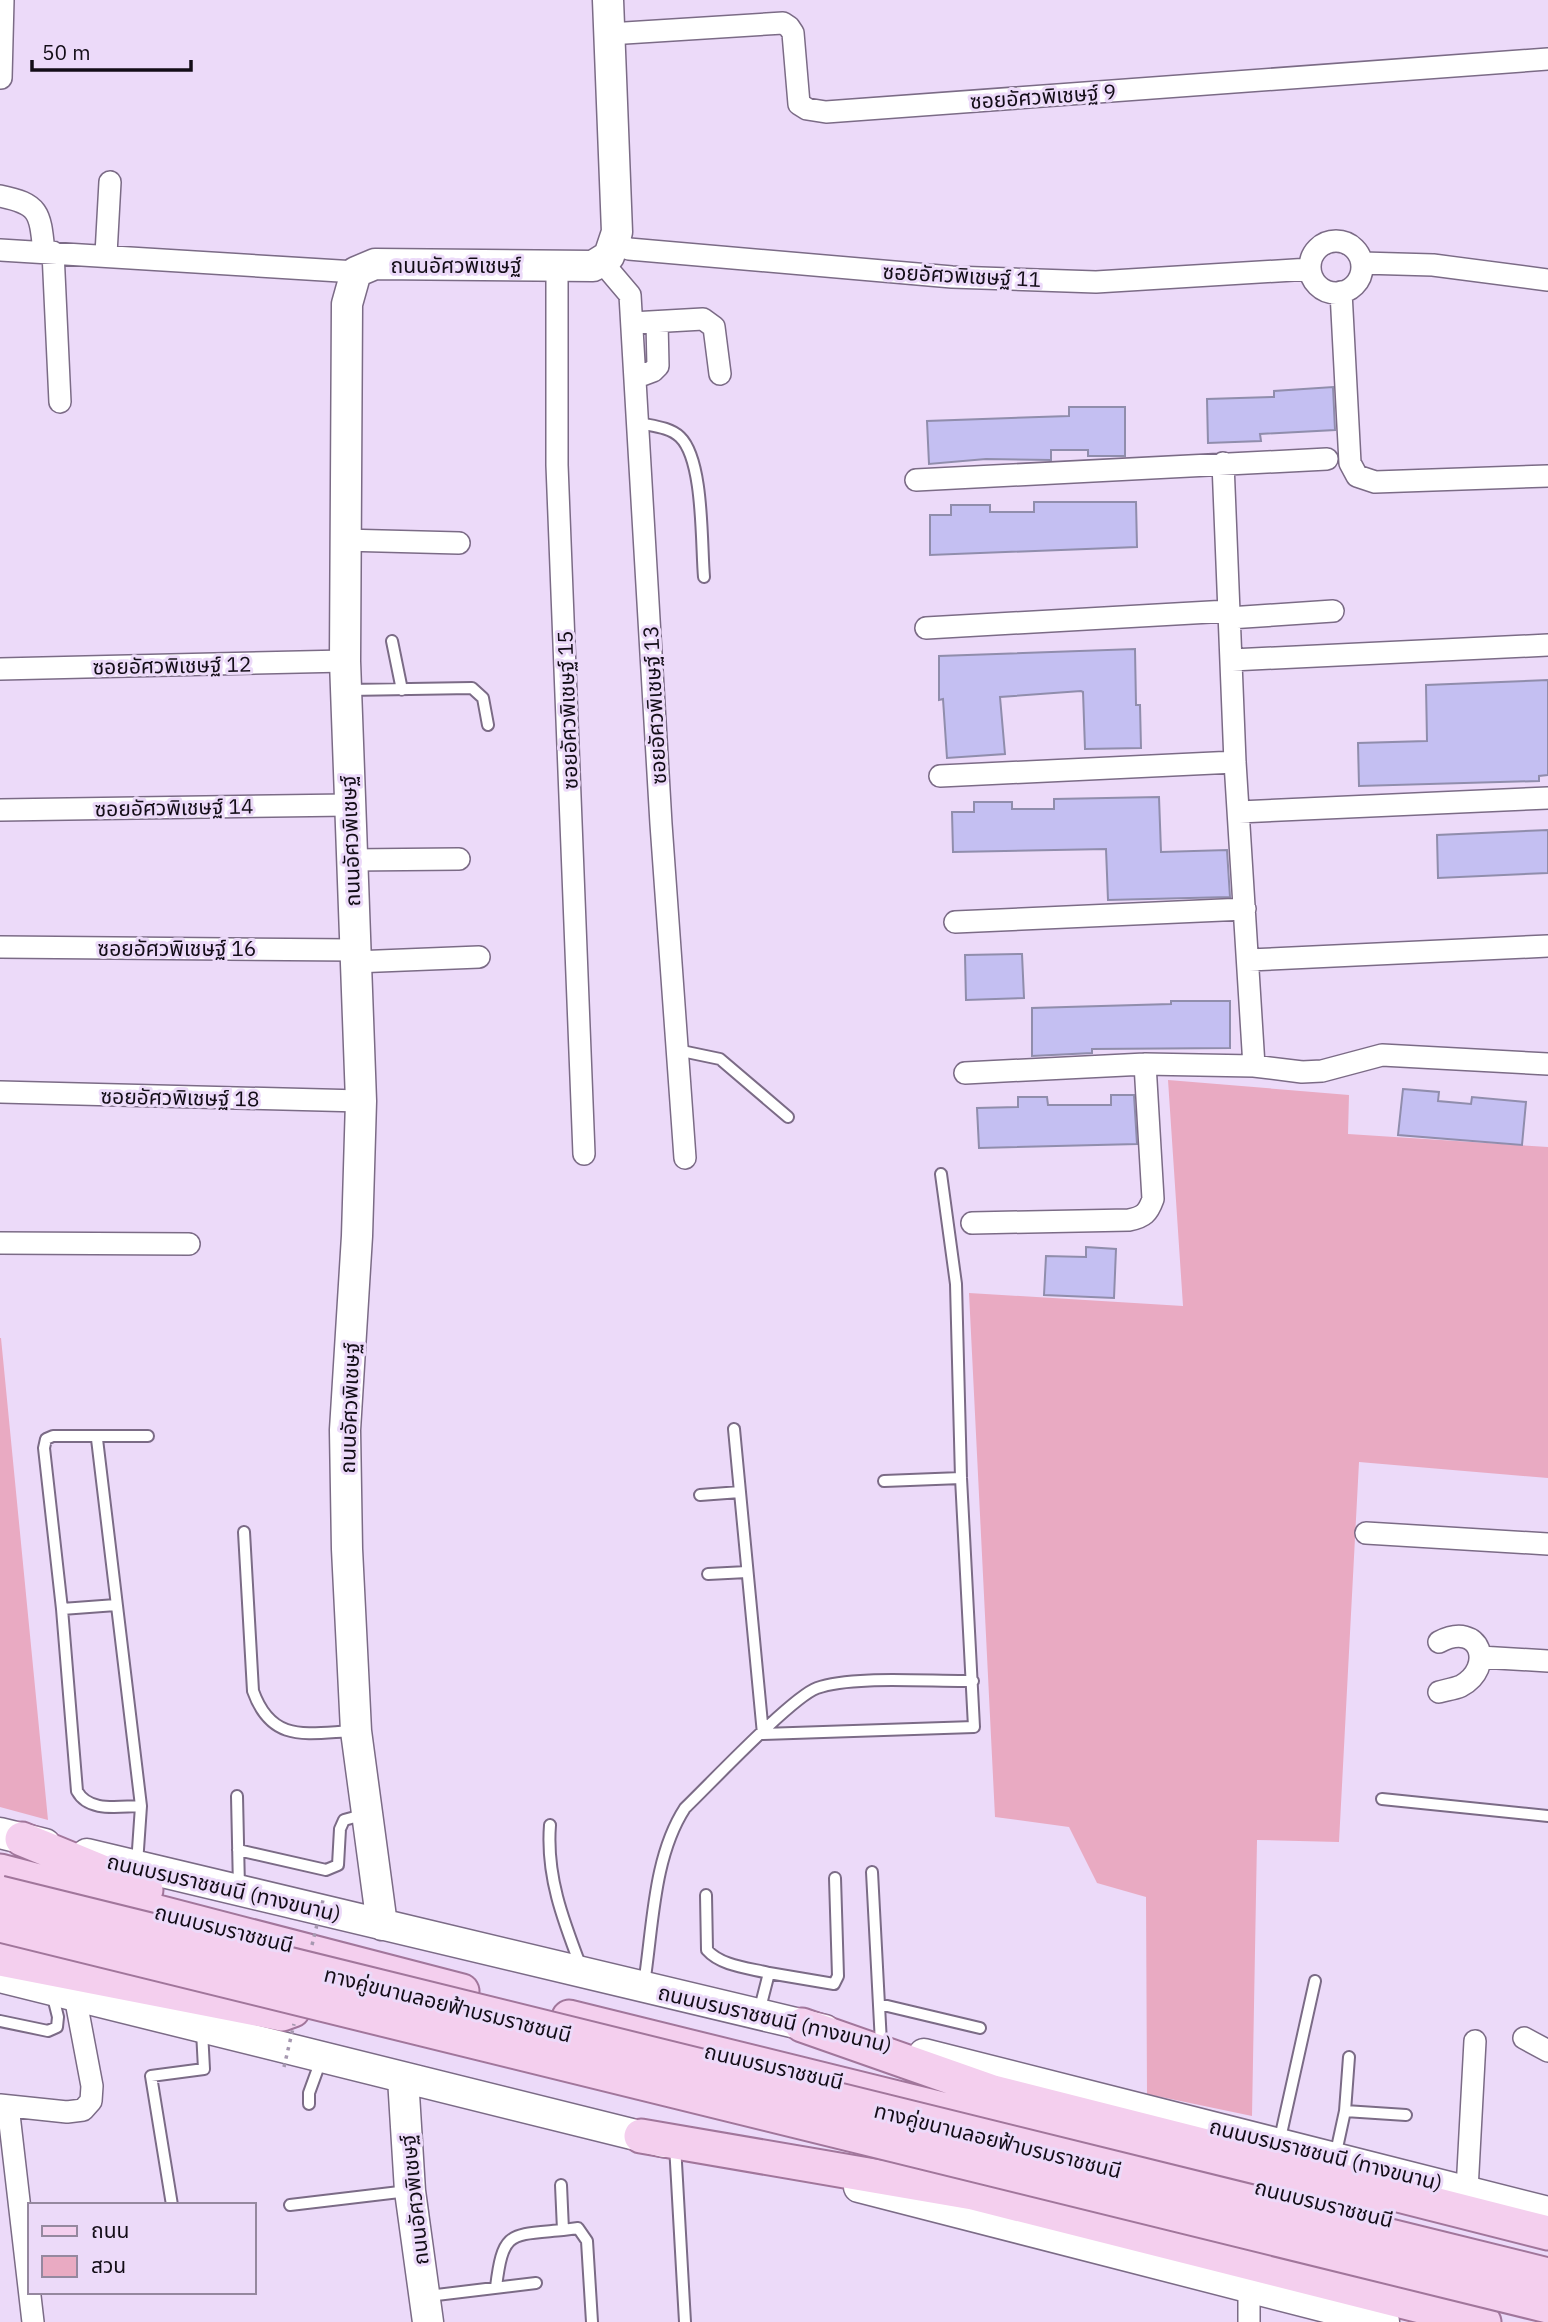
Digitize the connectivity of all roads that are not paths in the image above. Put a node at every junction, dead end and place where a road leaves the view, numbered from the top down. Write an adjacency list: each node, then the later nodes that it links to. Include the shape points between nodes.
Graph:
1 (3, 0): 5 (street)
2 (608, 0): 3 (main road)
3 (609, 34): 4 (street, ซอยอัศวพิเชษฐ์ 9, via 783,23 793,33 799,104 827,112); 10 (main road)
4 (1548, 59)
5 (1, 78)
6 (110, 182): 11 (street)
7 (0, 196): 9 (street, via 34,207)
8 (0, 250): 9 (street)
9 (48, 252): 11 (street); 22 (street)
10 (609, 253): 13 (main road, ถนนอัศวพิเชษฐ์, via 593,266); 14 (street, ซอยอัศวพิเชษฐ์ 11, via 629,249 952,277 1096,282); 19 (street, ซอยอัศวพิเชษฐ์ 13, via 631,295)
11 (106, 254): 15 (street)
12 (1362, 263): 14 (street, via 1357,253 1339,241 1317,249); 16 (street, via 1433,265); 17 (street, via 1357,282)
13 (557, 265): 15 (main road, ถนนอัศวพิเชษฐ์, via 375,264); 65 (street, ซอยอัศวพิเชษฐ์ 15, via 557,465)
14 (1310, 270): 17 (street, via 1321,288)
15 (356, 272): 28 (main road, ถนนอัศวพิเชษฐ์, via 347,304)
16 (1548, 280)
17 (1341, 292): 26 (street, via 1350,463 1357,476 1375,482)
18 (657, 322): 19 (street); 20 (street, via 710,322); 21 (street, via 658,366)
19 (632, 323): 21 (street, ซอยอัศวพิเชษฐ์ 13)
20 (720, 374)
21 (637, 377): 23 (street, ซอยอัศวพิเชษฐ์ 13)
22 (60, 402)
23 (639, 423): 30 (lane, via 670,430 690,449); 57 (street, ซอยอัศวพิเชษฐ์ 13)
24 (1327, 459): 25 (street)
25 (1223, 463): 27 (street); 32 (street)
26 (1548, 476)
27 (916, 480)
28 (343, 540): 29 (street); 37 (main road, ถนนอัศวพิเชษฐ์)
29 (459, 543)
30 (704, 577)
31 (1333, 611): 32 (street)
32 (1228, 614): 33 (street); 36 (street)
33 (926, 628)
34 (392, 641): 40 (lane)
35 (1548, 645): 36 (street)
36 (1232, 660): 42 (street)
37 (345, 661): 38 (street, ซอยอัศวพิเชษฐ์ 12); 39 (main road, ถนนอัศวพิเชษฐ์)
38 (0, 669)
39 (346, 690): 40 (lane); 45 (main road, ถนนอัศวพิเชษฐ์)
40 (402, 690): 41 (lane, via 472,688 483,698)
41 (488, 725)
42 (1235, 762): 43 (street); 47 (street)
43 (940, 776)
44 (1548, 797): 47 (street)
45 (348, 805): 46 (street, ซอยอัศวพิเชษฐ์ 14); 49 (main road, ถนนอัศวพิเชษฐ์)
46 (0, 810)
47 (1239, 812): 50 (street)
48 (459, 859): 49 (street)
49 (350, 860): 54 (main road, ถนนอัศวพิเชษฐ์)
50 (1245, 909): 51 (street); 56 (street)
51 (955, 922)
52 (1548, 946): 56 (street)
53 (0, 947): 54 (street, ซอยอัศวพิเชษฐ์ 16)
54 (354, 956): 55 (street, ซอยอัศวพิเชษฐ์ 16); 63 (main road, ถนนอัศวพิเชษฐ์)
55 (479, 957)
56 (1249, 960): 60 (street)
57 (677, 1050): 64 (lane, via 720,1059); 66 (street, ซอยอัศวพิเชษฐ์ 13)
58 (1145, 1064): 60 (street); 61 (street); 68 (street, via 1153,1199 1149,1211 1129,1220)
59 (1548, 1065): 60 (street, via 1382,1055 1322,1071)
60 (1254, 1066)
61 (965, 1073)
62 (0, 1092): 63 (street, ซอยอัศวพิเชษฐ์ 18)
63 (361, 1101): 90 (main road, ถนนอัศวพิเชษฐ์, via 345,1430)
64 (788, 1117)
65 (584, 1154)
66 (685, 1158)
67 (941, 1174): 74 (lane, via 956,1284)
68 (972, 1223)
69 (0, 1243): 70 (street)
70 (189, 1244)
71 (734, 1429): 76 (lane)
72 (148, 1436): 73 (lane)
73 (97, 1439): 83 (lane); 84 (lane, via 53,1436 44,1448)
74 (961, 1478): 75 (lane); 88 (lane)
75 (884, 1481)
76 (740, 1492): 77 (lane); 81 (lane)
77 (700, 1495)
78 (244, 1532): 90 (lane, via 253,1691 260,1712 279,1728 296,1733)
79 (1366, 1533): 80 (street)
80 (1548, 1544)
81 (747, 1572): 82 (lane); 91 (lane)
82 (708, 1574)
83 (116, 1605): 84 (lane); 94 (lane)
84 (62, 1609): 94 (lane, via 77,1791 96,1806)
85 (1440, 1643): 86 (street, via 1451,1636 1472,1638)
86 (1480, 1657): 87 (street); 89 (street, via 1472,1677 1461,1686)
87 (1548, 1661)
88 (973, 1681): 91 (lane, via 838,1683 814,1689); 91 (lane, via 974,1727)
89 (1439, 1692)
90 (356, 1731): 95 (main road, ถนนอัศวพิเชษฐ์)
91 (763, 1734): 116 (lane, via 685,1808 673,1826 665,1849)
92 (237, 1796): 99 (lane)
93 (1382, 1799): 96 (lane)
94 (141, 1806): 100 (lane)
95 (366, 1814): 99 (lane, via 344,1820 338,1866 326,1870); 108 (main road, ถนนอัศวพิเชษฐ์)
96 (1548, 1816)
97 (550, 1825): 112 (lane, via 550,1874)
98 (11, 1836): 100 (main road, ถนนบรมราชชนนี (ทางขนาน)); 109 (main road)
99 (238, 1850): 104 (lane)
100 (136, 1866): 104 (main road, ถนนบรมราชชนนี (ทางขนาน))
101 (0, 1871): 109 (main road, ถนนบรมราชชนนี)
102 (872, 1872): 118 (lane)
103 (835, 1878): 113 (lane, via 838,1976 834,1984)
104 (239, 1891): 108 (main road, ถนนบรมราชชนนี (ทางขนาน))
105 (0, 1893): 149 (main road, ทางคู่ขนานลอยฟ้าบรมราชชนนี, bridge)
106 (706, 1895): 113 (lane, via 707,1950 726,1962)
107 (0, 1925): 155 (main road, ทางคู่ขนานลอยฟ้าบรมราชชนนี, bridge)
108 (382, 1925): 112 (main road, ถนนบรมราชชนนี (ทางขนาน))
109 (255, 1935): 148 (main road, ถนนบรมราชชนนี, via 468,1993)
110 (0, 1936): 119 (main road)
111 (0, 1959): 119 (main road, via 282,2014)
112 (583, 1973): 116 (main road, ถนนบรมราชชนนี (ทางขนาน))
113 (769, 1973): 120 (lane)
114 (0, 1977): 117 (main road)
115 (1315, 1981): 137 (lane)
116 (643, 1987): 120 (main road, ถนนบรมราชชนนี (ทางขนาน))
117 (63, 1993): 121 (lane, via 57,2027 48,2031); 123 (main road); 133 (street, via 92,2086 91,2101 83,2110 67,2112)
118 (879, 2004): 124 (lane); 127 (lane)
119 (293, 2010): 158 (main road)
120 (758, 2015): 122 (main road, ถนนบรมราชชนนี (ทางขนาน))
121 (0, 2021)
122 (802, 2025): 127 (main road, ถนนบรมราชชนนี (ทางขนาน)); 139 (main road, via 993,2092)
123 (202, 2028): 129 (main road); 143 (lane, via 204,2070 151,2076)
124 (980, 2028)
125 (1524, 2038): 128 (street)
126 (1475, 2041): 141 (street)
127 (881, 2043): 137 (main road, ถนนบรมราชชนนี (ทางขนาน))
128 (1548, 2051)
129 (322, 2057): 131 (main road); 132 (lane)
130 (1349, 2057): 134 (lane)
131 (403, 2078): 136 (main road); 142 (main road, ถนนอัศวพิเชษฐ์)
132 (309, 2104)
133 (4, 2105): 151 (street)
134 (1345, 2111): 135 (lane); 139 (lane)
135 (1406, 2115)
136 (640, 2137): 138 (main road); 164 (main road, via 973,2193)
137 (1279, 2143): 139 (main road, ถนนบรมราชชนนี (ทางขนาน))
138 (675, 2145): 153 (main road, via 849,2184); 161 (lane)
139 (1327, 2166): 141 (main road, ถนนบรมราชชนนี (ทางขนาน)); 147 (main road)
140 (561, 2185): 146 (lane)
141 (1467, 2190): 145 (main road, ถนนบรมราชชนนี (ทางขนาน))
142 (410, 2191): 144 (lane); 156 (main road, ถนนอัศวพิเชษฐ์)
143 (172, 2203)
144 (290, 2204)
145 (1548, 2212)
146 (563, 2230): 152 (lane, via 511,2239 500,2251); 160 (lane, via 578,2228 587,2241)
147 (1548, 2233)
148 (1548, 2259)
149 (1548, 2276)
150 (536, 2283): 152 (lane)
151 (28, 2285)
152 (496, 2287): 156 (lane)
153 (1249, 2288): 157 (main road); 162 (street)
154 (29, 2294): 159 (street)
155 (1548, 2306)
156 (426, 2309)
157 (1332, 2316): 163 (main road)
158 (1548, 2318)
159 (33, 2322)
160 (592, 2322)
161 (685, 2322)
162 (1249, 2322)
163 (1384, 2322)
164 (1484, 2322)

